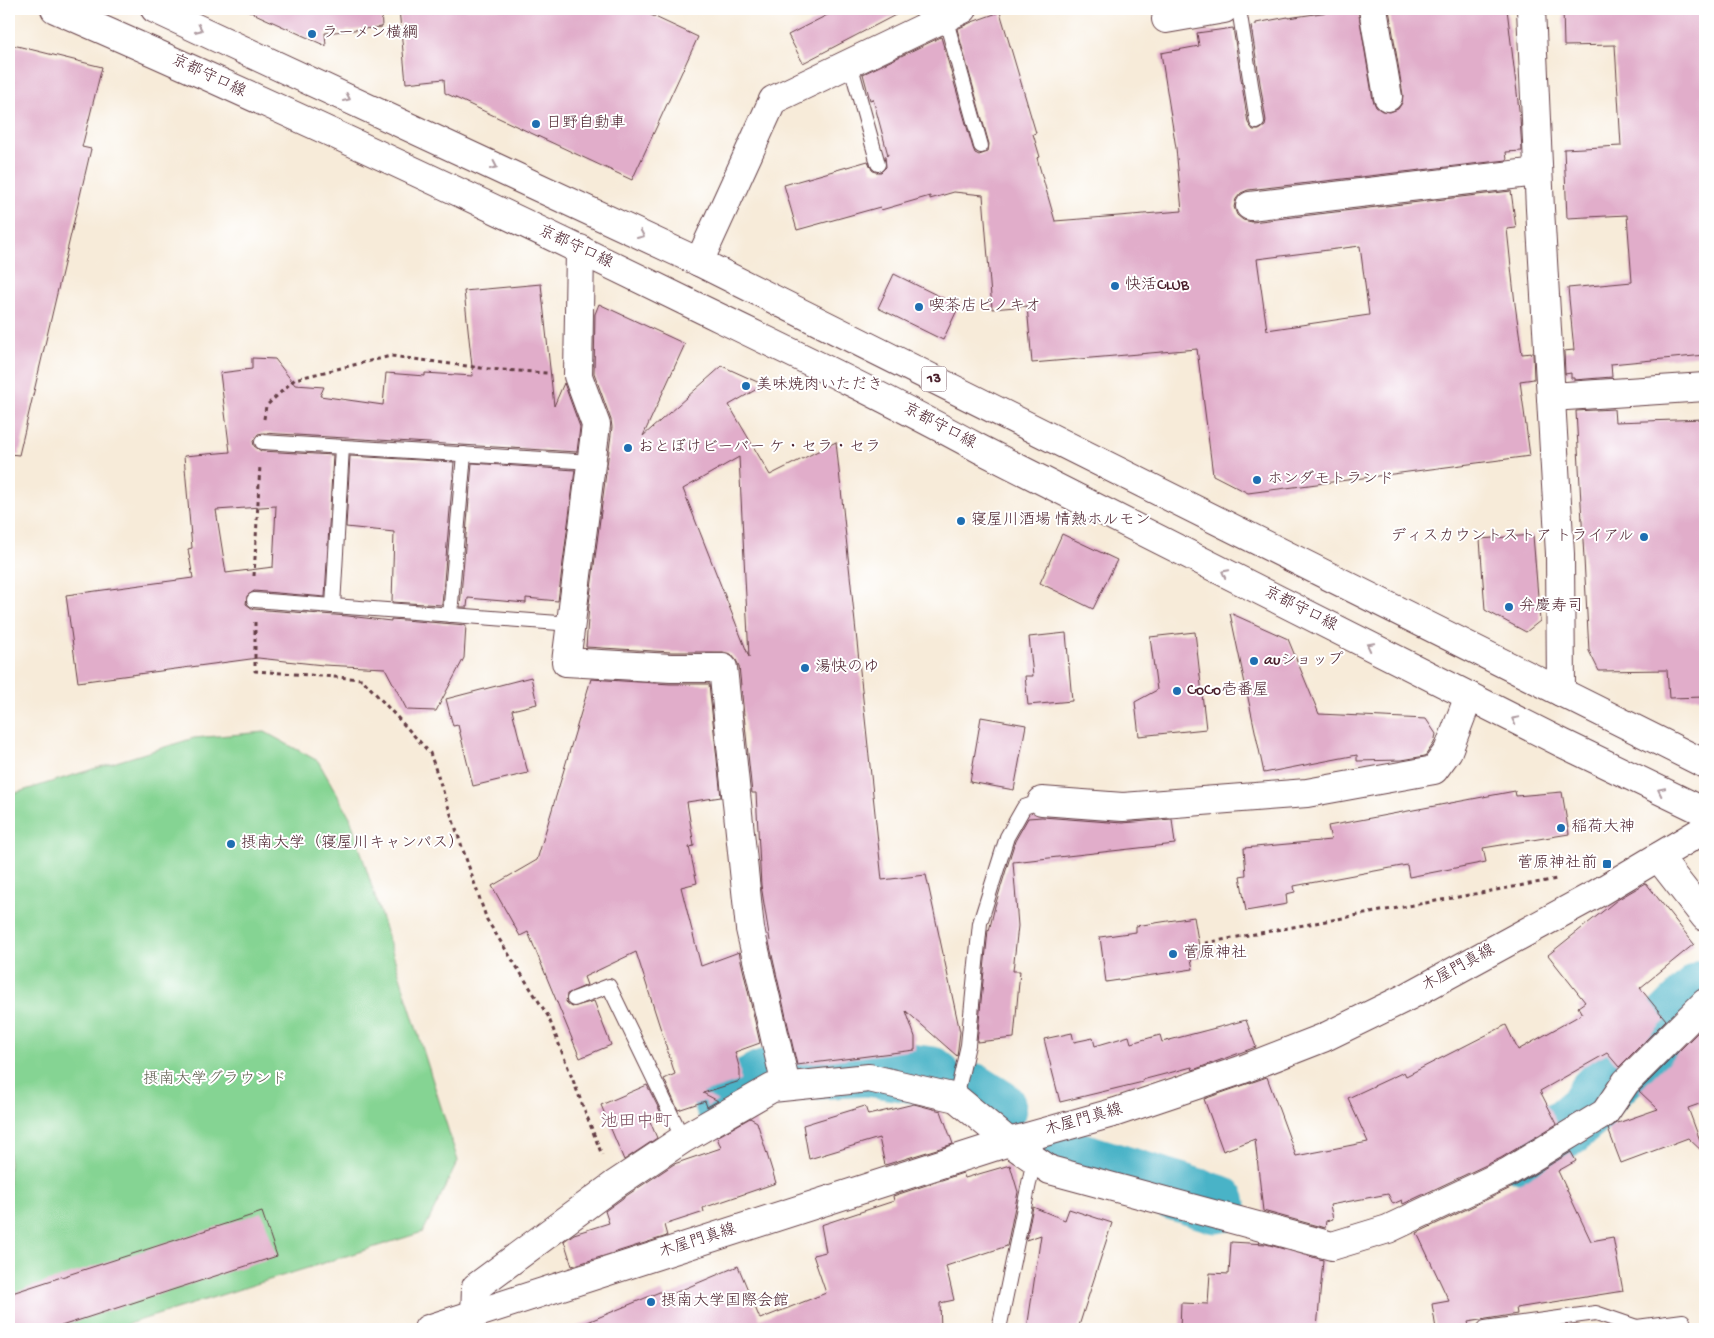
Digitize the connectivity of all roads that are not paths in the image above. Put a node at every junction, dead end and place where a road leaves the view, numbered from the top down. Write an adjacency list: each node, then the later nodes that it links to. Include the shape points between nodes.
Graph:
1 (54, 9): 16 (main road, 京都守口線 / 13, via 173,60)
2 (155, 9): 17 (main road, 13, one-way to 17)
3 (1224, 9): 8 (main road)
4 (1239, 9): 11 (lane)
5 (1374, 9): 10 (main road)
6 (1531, 9): 14 (main road)
7 (954, 13): 9 (main road); 12 (lane)
8 (1166, 19)
9 (850, 63): 13 (lane); 17 (main road, via 773,100)
10 (1388, 97)
11 (1257, 122)
12 (981, 146)
13 (878, 164)
14 (1538, 172): 15 (main road); 19 (main road)
15 (1250, 206)
16 (580, 250): 23 (main road, via 578,376 596,425); 29 (main road, 京都守口線 / 13, one-way to 16, via 908,410)
17 (699, 262): 28 (main road, 13)
18 (1705, 387): 19 (main road)
19 (1550, 397): 28 (main road, via 1560,554)
20 (262, 442): 21 (lane)
21 (342, 447): 22 (lane); 25 (lane)
22 (464, 454): 23 (lane); 26 (lane)
23 (592, 462): 27 (main road)
24 (254, 600): 25 (lane)
25 (334, 606): 26 (lane)
26 (450, 615): 27 (lane)
27 (572, 624): 38 (main road, via 566,662 723,668 750,929)
28 (1561, 692): 30 (main road, 13)
29 (1469, 696): 31 (main road, via 1448,751 1434,770 1307,792 1123,807); 32 (main road, 京都守口線 / 13, one-way to 29)
30 (1705, 764)
31 (1042, 801): 39 (lane, via 1024,807 1007,837 980,923 968,1045)
32 (1705, 812)
33 (1705, 828): 34 (main road, 木屋門真線)
34 (1658, 857): 35 (main road); 41 (main road, 木屋門真線, via 1409,996 1323,1038 1242,1070 1116,1112)
35 (1705, 917)
36 (574, 999): 40 (lane, via 610,986)
37 (1705, 1003): 42 (main road, via 1626,1082 1605,1114 1508,1172 1388,1229 1332,1246 1050,1170)
38 (784, 1078): 39 (main road, via 869,1078); 40 (main road, via 772,1088)
39 (956, 1098): 41 (main road)
40 (680, 1133): 43 (main road, via 476,1287)
41 (1009, 1142): 42 (main road); 43 (main road, 木屋門真線)
42 (1034, 1159): 46 (lane)
43 (474, 1315): 45 (main road, 木屋門真線)
44 (1485, 1328): 47 (lane, via 1596,1313 1638,1327 1683,1321)
45 (428, 1329)
46 (999, 1329)
47 (1684, 1329)

